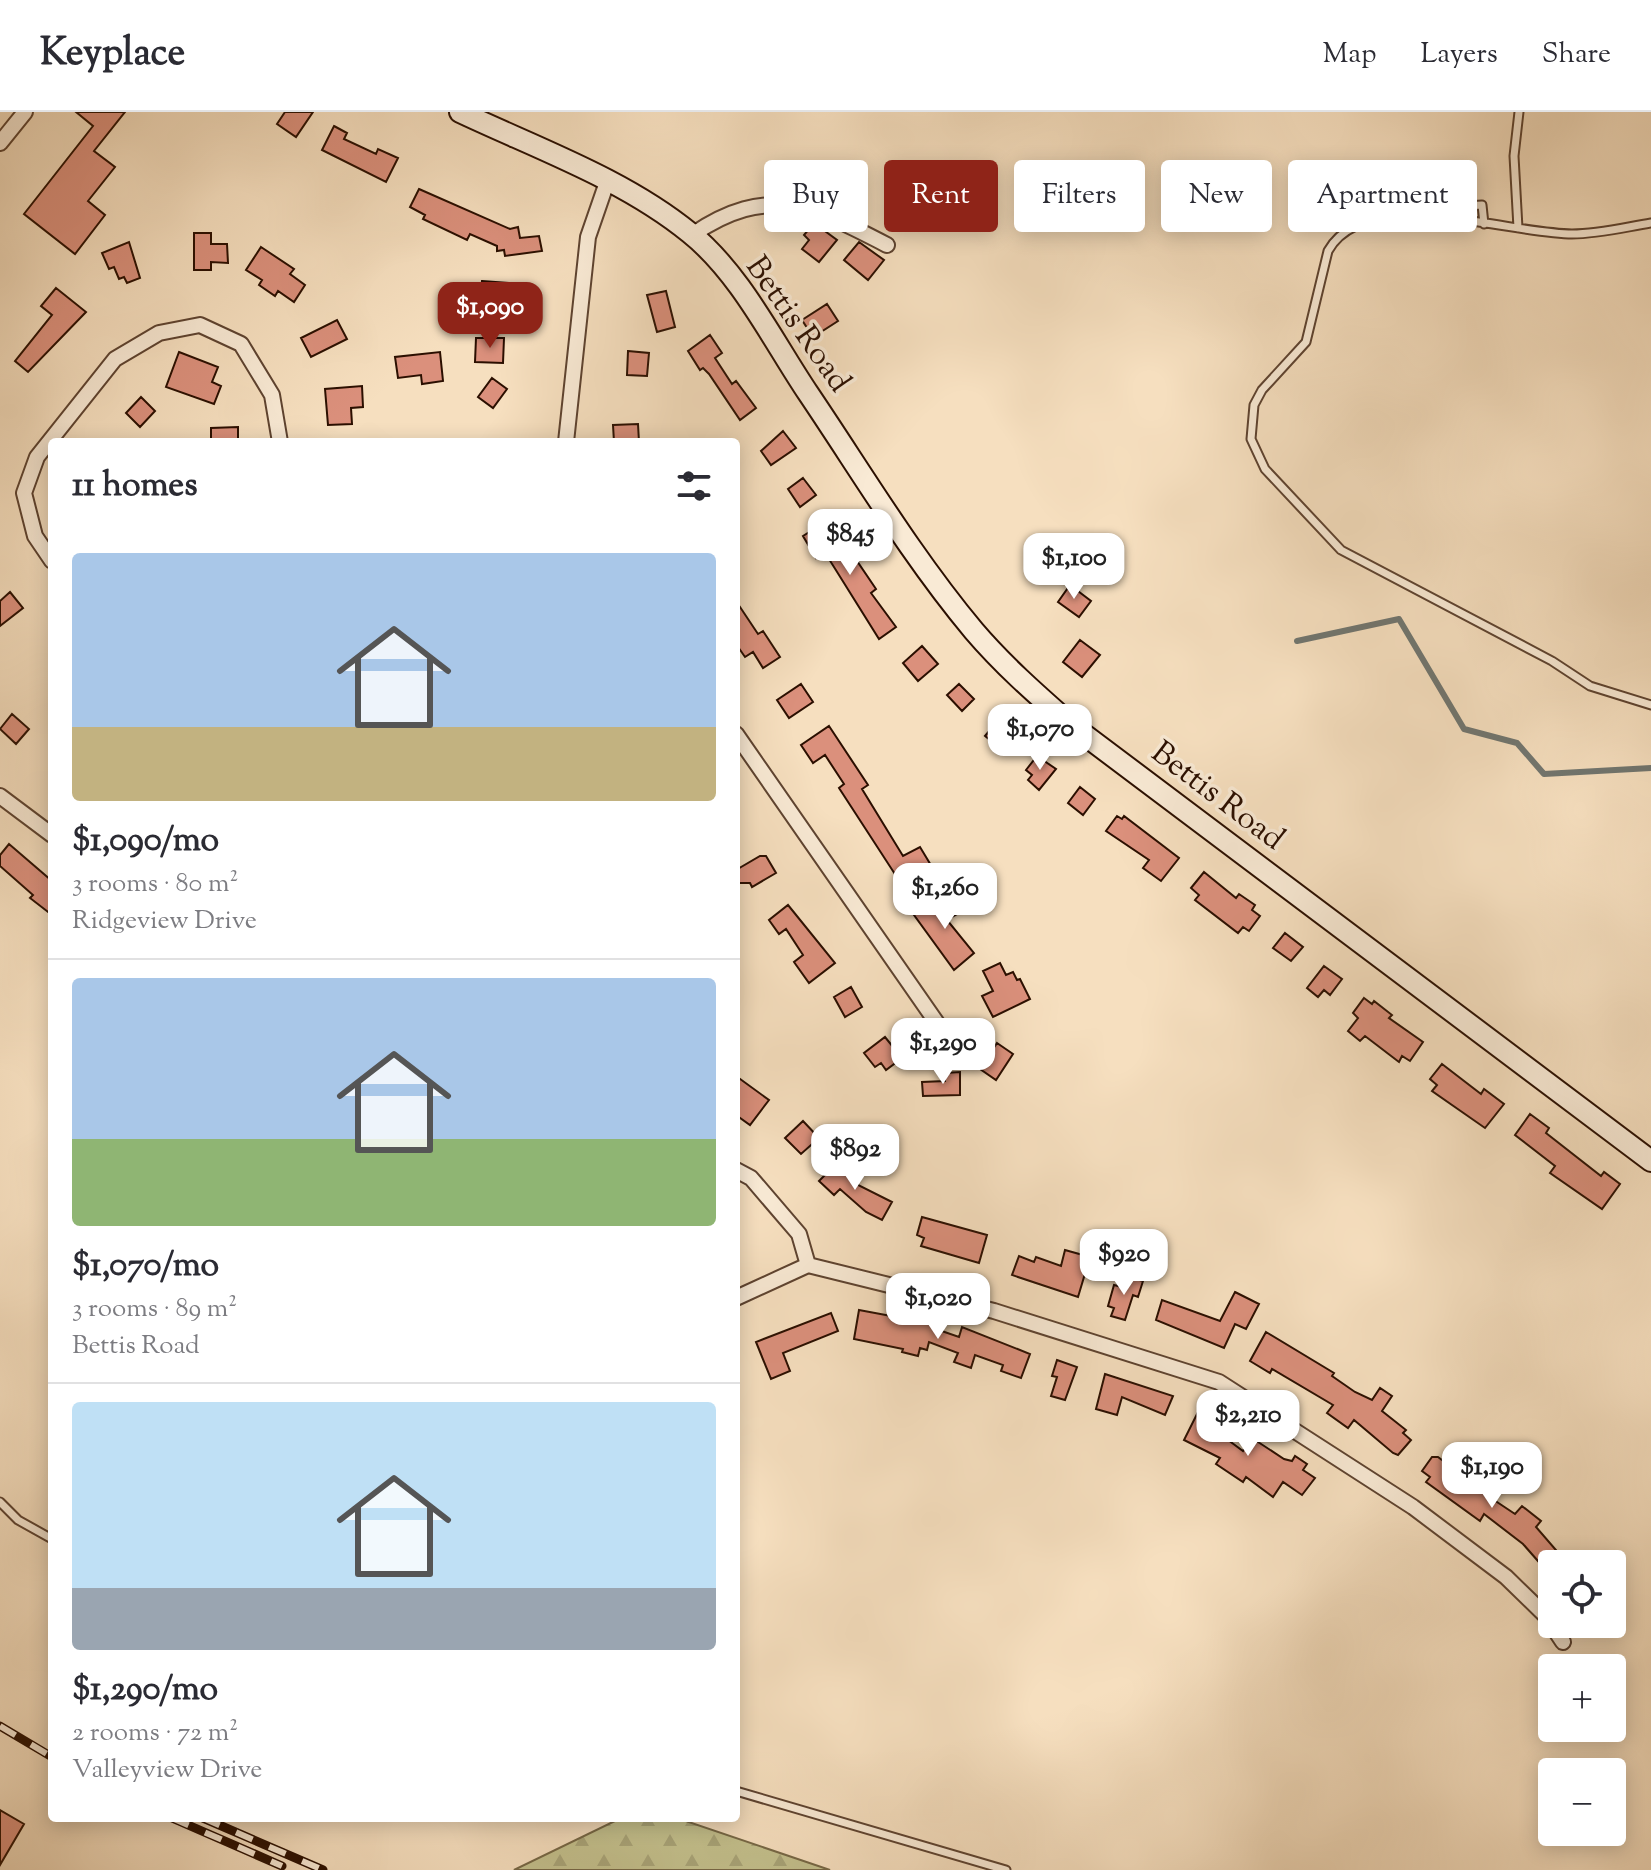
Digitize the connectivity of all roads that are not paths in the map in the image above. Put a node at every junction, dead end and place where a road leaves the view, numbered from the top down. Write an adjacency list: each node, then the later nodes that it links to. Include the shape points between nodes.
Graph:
1 (25, 112): 4 (street)
2 (460, 112): 5 (street, Bettis Road)
3 (1519, 112): 10 (lane, via 1514,156)
4 (0, 143)
5 (607, 182): 12 (street, Bettis Road); 16 (street, via 588,237)
6 (1477, 204): 9 (lane, via 1485,211)
7 (1477, 223): 9 (lane)
8 (1651, 223): 10 (lane, via 1573,234)
9 (1484, 224): 10 (lane)
10 (1518, 228)
11 (1347, 232): 19 (lane, via 1332,243 1306,342 1254,405 1251,439 1257,455 1278,486 1341,550 1590,686)
12 (692, 235): 13 (street, via 716,218 757,204 832,216); 24 (street, Bettis Road, via 739,290 929,574 1021,681 1070,724)
13 (887, 245)
14 (52, 438): 15 (street, via 115,359 159,333 200,325 241,344 272,395)
15 (279, 438)
16 (566, 438)
17 (48, 443): 18 (street, via 24,493 35,536)
18 (48, 555)
19 (1651, 705)
20 (740, 740): 23 (street)
21 (0, 796): 22 (street)
22 (48, 832)
23 (939, 1026)
24 (1651, 1161)
25 (740, 1172): 26 (street, via 799,1234)
26 (808, 1265): 27 (street); 30 (street, via 994,1311 1219,1382 1413,1507 1526,1596)
27 (740, 1296)
28 (0, 1502): 29 (lane, via 18,1520)
29 (48, 1537)
30 (1563, 1642)
31 (740, 1792): 32 (lane)
32 (1006, 1870)

